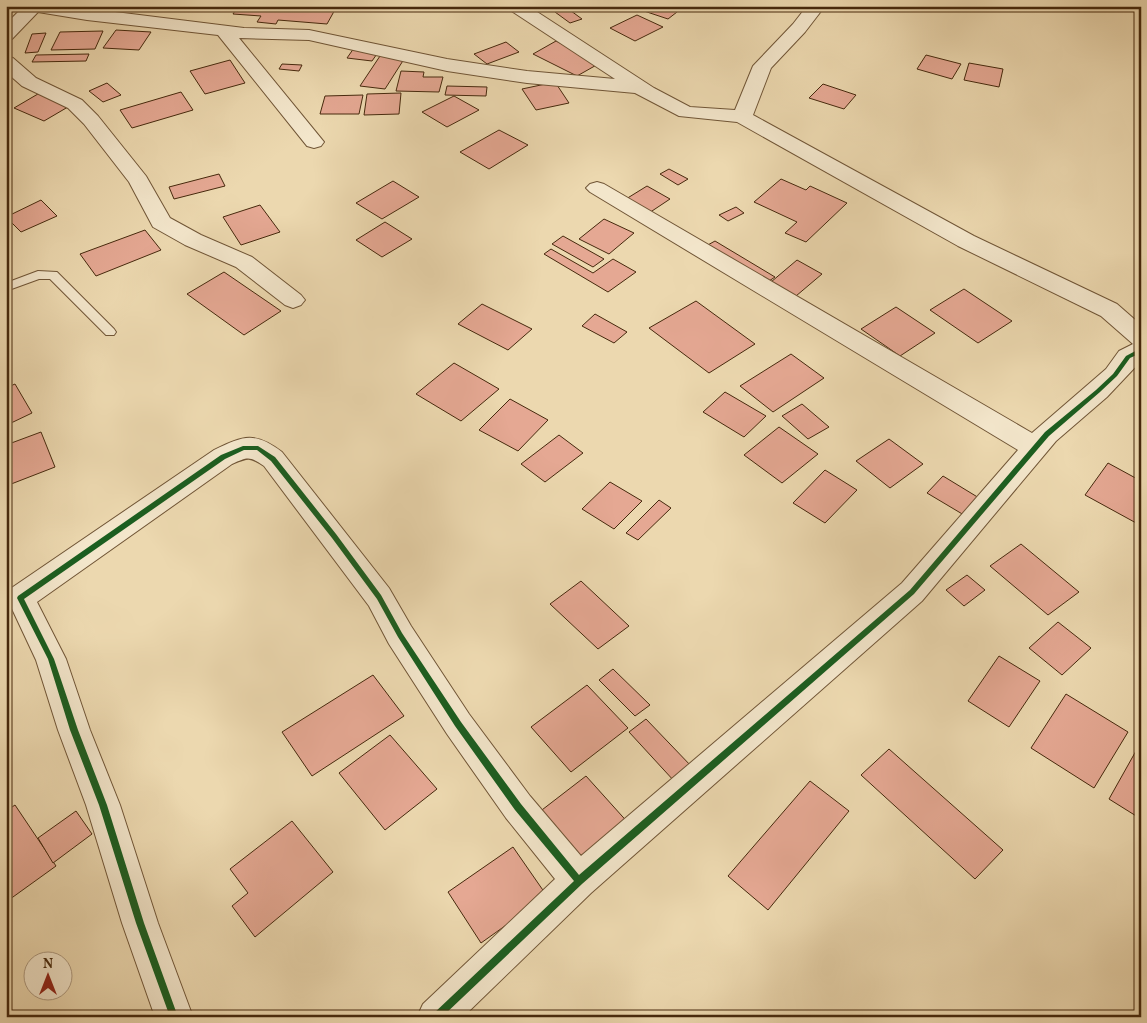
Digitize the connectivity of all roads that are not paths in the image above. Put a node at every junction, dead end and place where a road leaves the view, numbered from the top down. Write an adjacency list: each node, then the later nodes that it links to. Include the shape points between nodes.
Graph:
1 (35, 6): 4 (street, via 87,16); 5 (street)
2 (516, 6): 7 (street)
3 (816, 6): 8 (street, via 762,66)
4 (223, 30): 7 (street, via 309,35 447,65 527,77); 9 (street)
5 (6, 35)
6 (6, 62): 12 (street, via 28,82 74,104 92,120 139,180 161,222 244,262)
7 (640, 87): 8 (street, via 686,112)
8 (742, 117): 14 (street, via 966,241 1109,310)
9 (314, 142)
10 (597, 188): 16 (street)
11 (6, 287): 13 (lane, via 38,275 53,275)
12 (293, 300)
13 (110, 332)
14 (1141, 338)
15 (1141, 350): 16 (street, via 1128,357 1115,375 1047,434)
16 (1036, 448): 17 (street, via 912,592)
17 (579, 881): 18 (street, via 518,808 458,724 378,597 334,536 273,459 258,448 243,448 223,457 20,598 51,659); 19 (street)
18 (174, 1017)
19 (436, 1017)

